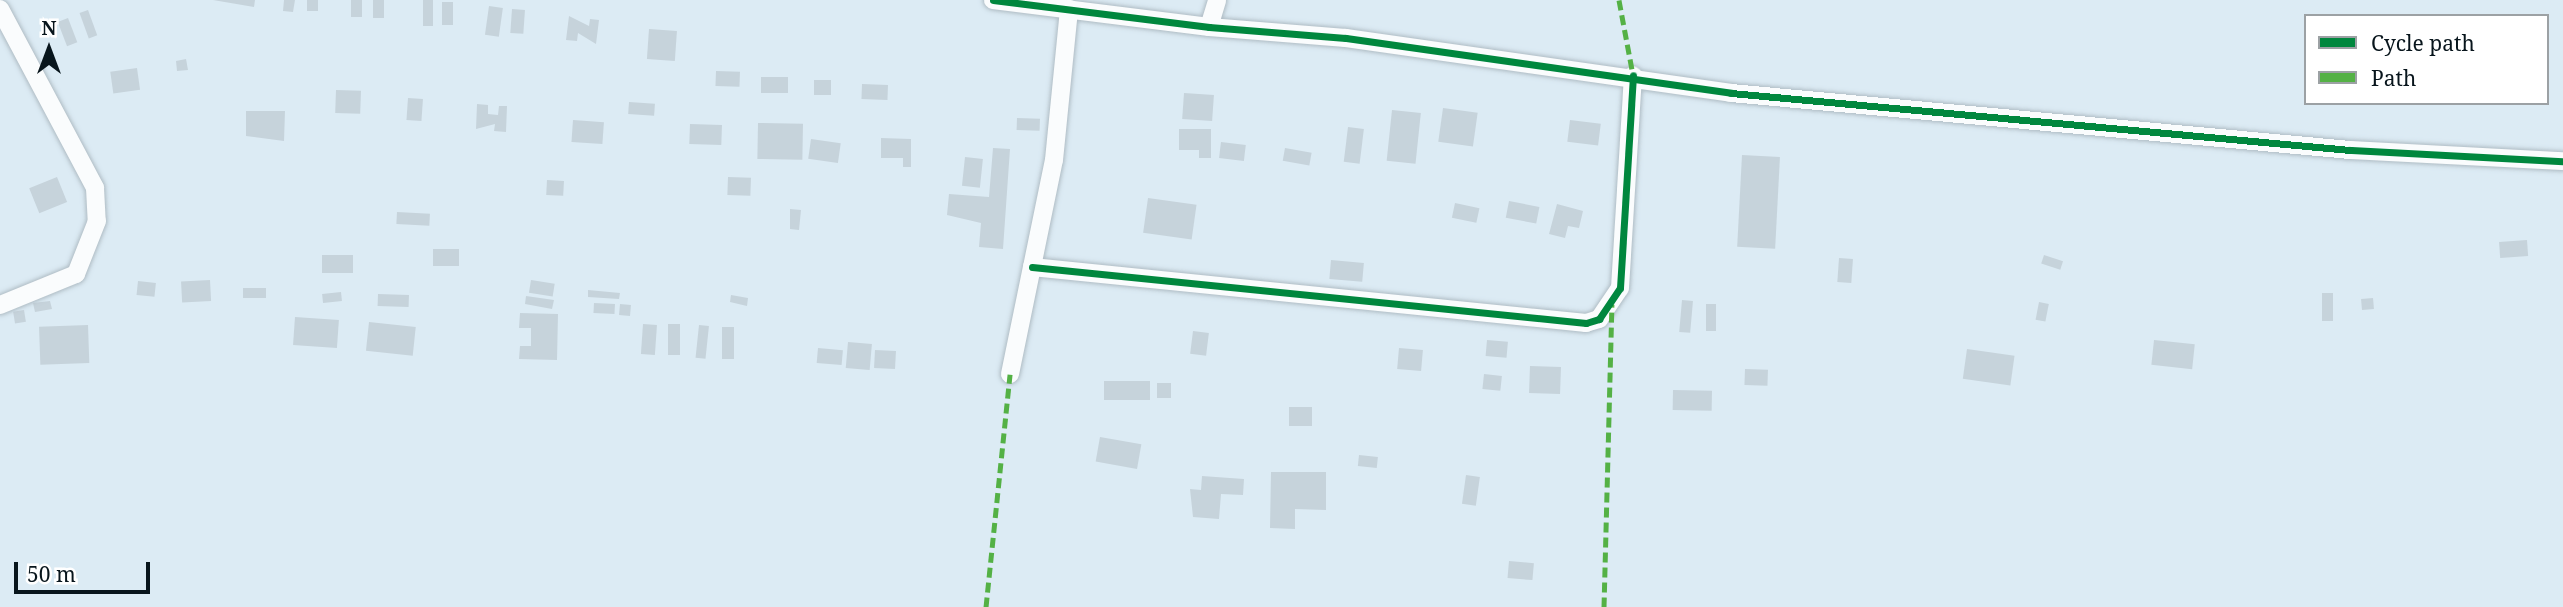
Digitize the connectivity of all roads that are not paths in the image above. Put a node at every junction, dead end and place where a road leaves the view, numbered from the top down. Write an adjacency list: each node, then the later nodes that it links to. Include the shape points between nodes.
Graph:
1 (993, 0): 4 (street)
2 (1217, 0): 5 (street)
3 (0, 9): 9 (street, via 95,188 97,221 76,274)
4 (1069, 9): 5 (street); 8 (street, via 1054,160)
5 (1209, 27): 6 (street, via 1346,38)
6 (1633, 75): 7 (street, via 1731,93 2350,150); 8 (street, via 1620,288 1599,319 1586,323)
7 (2563, 161)
8 (1032, 267): 10 (street)
9 (0, 305)
10 (1010, 374)

